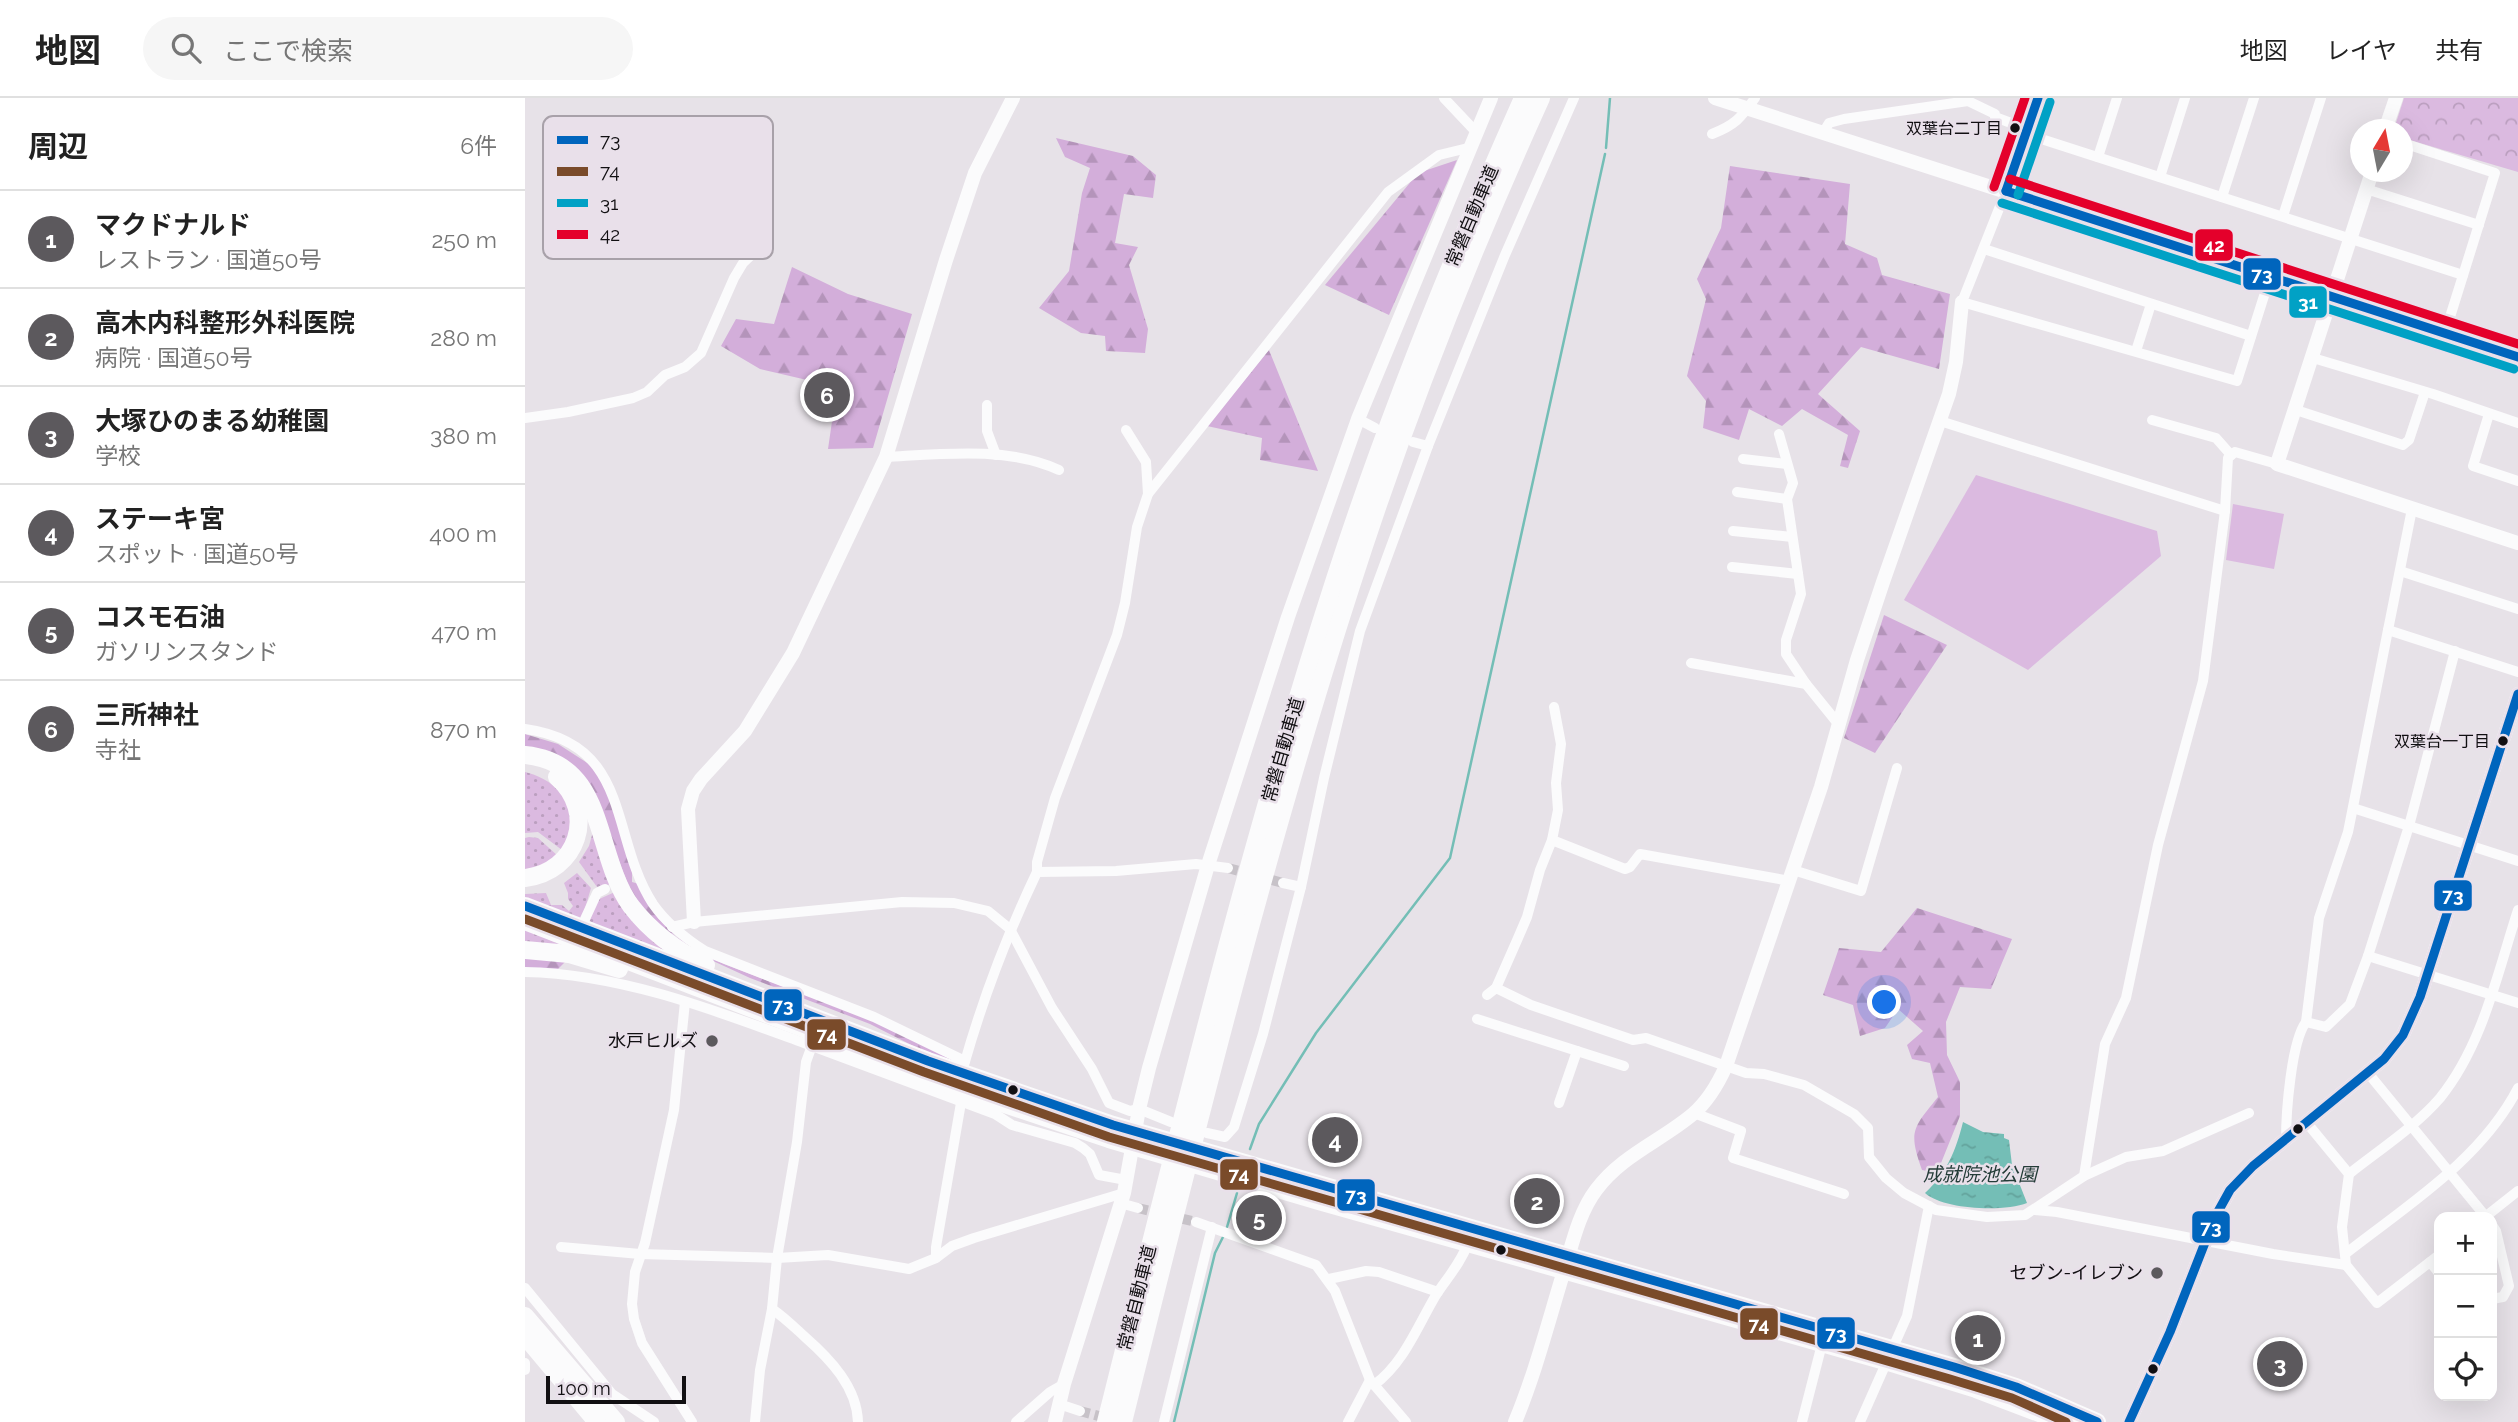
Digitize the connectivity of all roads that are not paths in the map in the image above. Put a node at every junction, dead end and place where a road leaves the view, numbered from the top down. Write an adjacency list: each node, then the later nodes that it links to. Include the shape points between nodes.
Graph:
1 (1013, 98): 58 (street, via 975,173)
2 (1444, 98): 19 (street)
3 (1491, 98): 19 (street)
4 (1524, 98): 136 (highway, 常磐自動車道, via 1425,330 1335,578 1244,884)
5 (1541, 98): 136 (highway, 常磐自動車道, via 1440,335 1351,585)
6 (1574, 98): 55 (street)
7 (1715, 98): 14 (street)
8 (2038, 98): 16 (street)
9 (2117, 98): 21 (street)
10 (2185, 98): 22 (street)
11 (2255, 98): 26 (street)
12 (2321, 98): 27 (street)
13 (2396, 98): 15 (street)
14 (1752, 103): 17 (street); 18 (street, via 1741,118)
15 (2389, 119)
16 (2026, 131): 17 (street, via 1968,102 1844,119 1829,123); 21 (street); 25 (street)
17 (1823, 133): 25 (street)
18 (1712, 135)
19 (1475, 140): 47 (street); 65 (street, via 1439,155 1388,192)
20 (2413, 147): 28 (street, via 2495,173)
21 (2098, 157): 22 (street)
22 (2160, 177): 26 (street)
23 (2368, 182): 24 (street)
24 (2366, 188): 28 (street); 29 (street)
25 (2006, 191): 30 (street); 33 (street)
26 (2222, 197): 27 (street)
27 (2283, 216): 29 (street)
28 (2479, 225): 32 (street)
29 (2350, 239): 32 (street); 34 (street)
30 (1984, 249): 35 (street); 36 (street)
31 (747, 259): 46 (street, via 701,353 685,367 633,398)
32 (2463, 275): 37 (street)
33 (2270, 278): 34 (street); 38 (street)
34 (2332, 297): 37 (street); 41 (street)
35 (1962, 302): 39 (street); 49 (street, via 1956,362)
36 (2151, 304): 38 (street); 39 (street)
37 (2445, 333): 40 (street)
38 (2251, 336): 39 (street, via 2237,381)
39 (2136, 351)
40 (2518, 357)
41 (2313, 358): 42 (street); 44 (street)
42 (2425, 392): 44 (street, via 2409,440 2403,445); 45 (street)
43 (987, 405): 56 (street, via 987,431)
44 (2296, 410): 61 (street)
45 (2489, 414): 50 (street); 63 (street, via 2473,466)
46 (525, 418)
47 (1358, 419): 51 (street); 93 (street)
48 (2152, 420): 57 (street, via 2216,438)
49 (1940, 421): 68 (street); 83 (street, via 1878,595)
50 (2518, 423)
51 (1375, 428)
52 (1126, 430): 65 (street, via 1146,463)
53 (1779, 434): 60 (street)
54 (1413, 442): 55 (street)
55 (1428, 446): 99 (street, via 1360,631)
56 (996, 455): 58 (street); 62 (street, via 1030,459)
57 (2231, 455): 61 (street, via 2235,452); 68 (street)
58 (886, 457): 105 (street, via 793,653 745,731 693,791 688,809)
59 (1743, 459): 60 (street)
60 (1787, 464): 66 (street, via 1793,483)
61 (2277, 464): 67 (street)
62 (1059, 470)
63 (2518, 481)
64 (1737, 492): 66 (street)
65 (1148, 494): 95 (street, via 1137,527 1117,635 1055,798)
66 (1787, 499): 70 (street)
67 (2412, 509): 71 (street); 73 (street)
68 (2225, 511): 142 (street, via 2203,681 2158,845 2126,999 2105,1044)
69 (1733, 531): 70 (street)
70 (1792, 537): 74 (street)
71 (2518, 543)
72 (1732, 567): 74 (street)
73 (2400, 571): 75 (street); 76 (street)
74 (1798, 574): 80 (street, via 1801,594 1786,654)
75 (2518, 609)
76 (2388, 630): 77 (street); 88 (street)
77 (2455, 651): 79 (street); 89 (street)
78 (1691, 663): 80 (street)
79 (2518, 672)
80 (1806, 684): 83 (street)
81 (2518, 694): 91 (street)
82 (1553, 707): 90 (street, via 1560,744)
83 (1840, 726): 96 (street)
84 (525, 729): 106 (street, via 577,748 603,775 613,793 635,876)
85 (525, 755): 122 (highway, via 563,767 585,791 617,880 631,905 658,935 703,964 824,1013)
86 (525, 766): 97 (highway, via 543,769 565,784 579,820 574,845 562,862)
87 (1897, 768): 96 (street, via 1861,891)
88 (2353, 808): 89 (street); 121 (street, via 2319,918)
89 (2409, 826): 91 (street); 109 (street)
90 (1552, 840): 96 (street, via 1625,869 1640,854); 114 (street, via 1527,917)
91 (2469, 845): 92 (street); 113 (street)
92 (2518, 861)
93 (1208, 864): 94 (street); 95 (street); 131 (street)
94 (1228, 869)
95 (1037, 872): 107 (street)
96 (1791, 876): 126 (street)
97 (525, 878)
98 (1283, 883): 99 (street)
99 (1301, 887): 136 (street, via 1234,1127 1225,1137)
100 (605, 889): 103 (street, via 597,893)
101 (525, 906): 122 (highway)
102 (2518, 910): 116 (street)
103 (585, 919)
104 (525, 921): 117 (highway)
105 (694, 922): 106 (street); 107 (street, via 932,902 977,907)
106 (673, 927): 128 (street, via 705,951 874,1017)
107 (1010, 929): 128 (street); 131 (street, via 1109,1103 1130,1111)
108 (525, 950): 117 (highway, via 569,954)
109 (2368, 956): 113 (street); 121 (street, via 2350,1004 2326,1027)
110 (569, 961): 112 (street)
111 (525, 972): 112 (street)
112 (564, 974): 118 (street)
113 (2427, 975): 116 (street); 127 (street, via 2403,1035)
114 (1496, 988): 115 (street); 126 (street, via 1633,1040 1646,1038)
115 (1487, 995)
116 (2491, 995): 119 (street); 135 (street, via 2462,1066 2438,1100)
117 (733, 1001): 123 (highway)
118 (685, 1002): 123 (street); 157 (street, via 674,1110)
119 (2518, 1003)
120 (1478, 1019): 124 (street)
121 (2306, 1022): 138 (street, via 2299,1034)
122 (863, 1036): 128 (highway)
123 (814, 1040): 128 (highway); 158 (street, via 806,1062)
124 (1577, 1051): 125 (street); 130 (street)
125 (1624, 1066)
126 (1726, 1066): 132 (street); 146 (street, via 1804,1085 1854,1114 1868,1128 1869,1157 1886,1178)
127 (2368, 1073): 134 (street); 135 (street)
128 (963, 1081): 137 (highway); 144 (street, via 1012,1125 1075,1143 1090,1154 1099,1175); 159 (street)
129 (2518, 1088): 139 (street, via 2494,1126)
130 (1559, 1103)
131 (1139, 1109): 136 (street); 137 (street)
132 (1694, 1113): 145 (street, via 1741,1131 1733,1158); 163 (street, via 1607,1177 1589,1201)
133 (2249, 1113): 142 (street, via 2164,1152 2126,1157)
134 (2307, 1123): 138 (street); 140 (street)
135 (2411, 1125): 139 (street); 140 (street)
136 (1188, 1130): 141 (highway, 常磐自動車道)
137 (1135, 1139): 144 (street); 155 (highway); 163 (highway)
138 (2286, 1140): 154 (street, via 2230,1190)
139 (2449, 1171): 149 (street); 161 (street)
140 (2349, 1174): 161 (street, via 2343,1227)
141 (1176, 1175): 188 (highway, 常磐自動車道); 189 (highway, 常磐自動車道)
142 (2084, 1176): 148 (street)
143 (2518, 1191): 150 (street)
144 (1124, 1192): 147 (street); 159 (street, via 974,1238); 177 (street)
145 (1844, 1194)
146 (1929, 1206): 148 (street, via 1975,1217 2025,1215); 173 (street, via 1912,1300)
147 (1138, 1208)
148 (2035, 1210): 154 (street)
149 (2482, 1212)
150 (2492, 1212)
151 (1196, 1222): 152 (street)
152 (1212, 1227): 165 (street, via 1310,1261); 190 (street)
153 (2497, 1235): 168 (street, via 2509,1286)
154 (2207, 1240): 161 (street, via 2273,1254); 198 (street)
155 (1468, 1243): 163 (highway); 167 (street)
156 (561, 1247): 157 (street)
157 (640, 1254): 158 (street); 183 (street, via 632,1287 637,1333)
158 (777, 1258): 159 (street, via 828,1255 909,1269); 169 (street)
159 (936, 1258)
160 (2434, 1259): 162 (street)
161 (2345, 1260): 162 (street, via 2377,1303)
162 (2430, 1262): 164 (street)
163 (1566, 1263): 172 (highway); 173 (highway); 193 (street)
164 (2434, 1267)
165 (1329, 1279): 167 (street, via 1379,1272); 176 (street)
166 (525, 1288): 182 (street, via 612,1394)
167 (1438, 1292): 176 (street, via 1393,1370)
168 (2497, 1298)
169 (772, 1309): 184 (street); 185 (street, via 824,1354 855,1399)
170 (525, 1316): 181 (highway)
171 (525, 1336): 180 (highway)
172 (1822, 1344): 173 (highway); 194 (street)
173 (1889, 1356): 195 (street); 196 (highway); 197 (highway, via 2016,1387)
174 (525, 1363): 175 (street)
175 (525, 1370)
176 (1372, 1383): 191 (street); 192 (street)
177 (1064, 1384): 178 (street); 186 (street)
178 (1059, 1404): 179 (street); 187 (street)
179 (1080, 1411)
180 (597, 1422)
181 (616, 1422)
182 (654, 1422)
183 (692, 1422)
184 (755, 1422)
185 (858, 1422)
186 (1016, 1422)
187 (1055, 1422)
188 (1105, 1422)
189 (1123, 1422)
190 (1164, 1422)
191 (1348, 1422)
192 (1406, 1422)
193 (1515, 1422)
194 (1802, 1422)
195 (1860, 1422)
196 (2063, 1422)
197 (2097, 1422)
198 (2129, 1422)

